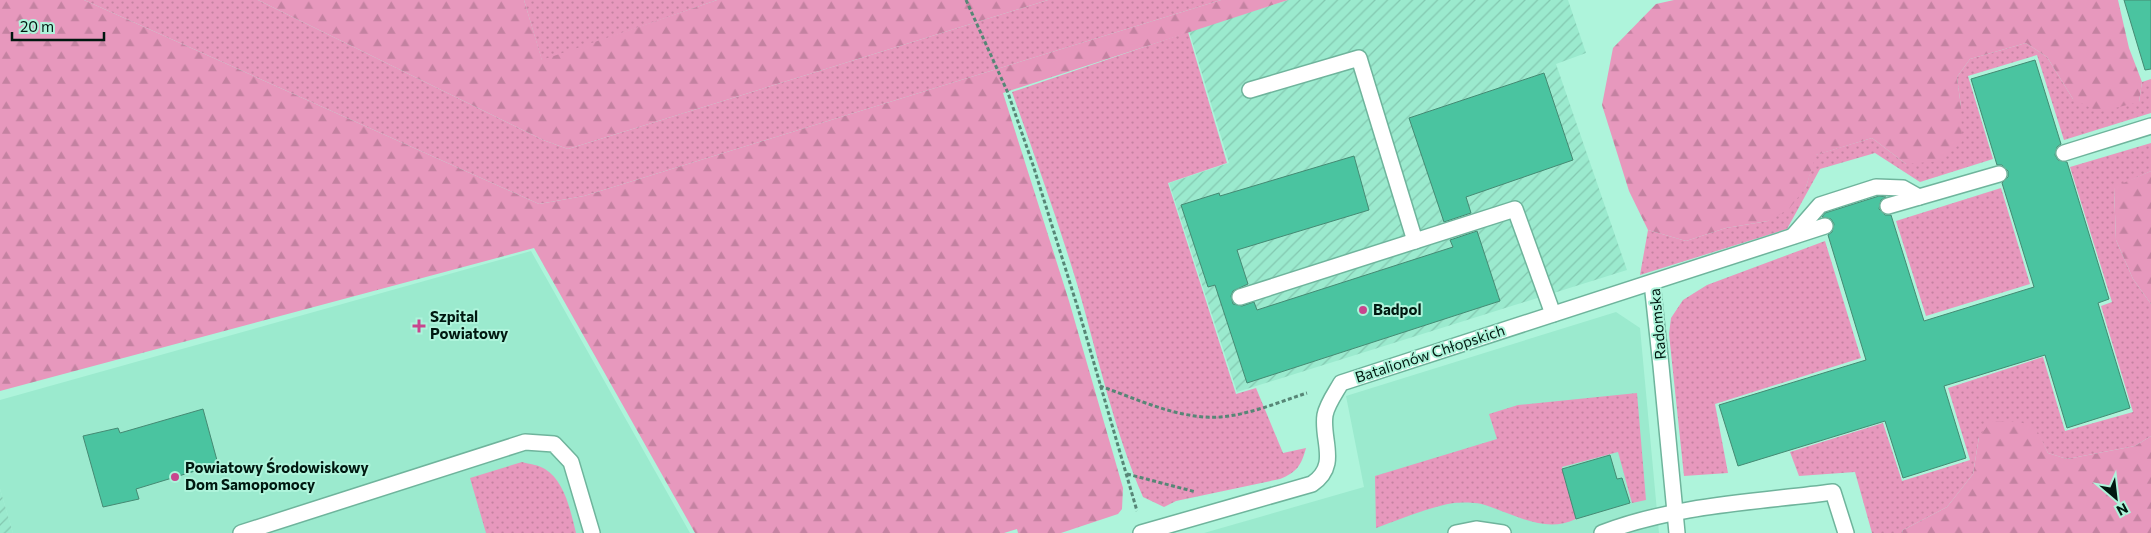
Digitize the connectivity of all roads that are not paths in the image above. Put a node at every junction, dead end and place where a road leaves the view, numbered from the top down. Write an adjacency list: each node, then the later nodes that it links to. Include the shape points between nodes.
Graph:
1 (1250, 90): 9 (lane, via 1358,58)
2 (2151, 126): 3 (lane)
3 (2064, 153)
4 (1999, 174): 5 (lane)
5 (1919, 197): 6 (lane); 8 (lane, via 1903,188 1876,186 1820,204)
6 (1888, 206)
7 (1825, 226): 8 (lane, Radomska)
8 (1792, 237): 10 (lane, Radomska)
9 (1415, 241): 11 (lane); 12 (lane, via 1515,209)
10 (1652, 283): 12 (lane, Batalionów Chłopskich); 13 (lane, Radomska)
11 (1240, 297)
12 (1553, 314): 16 (lane, Batalionów Chłopskich, via 1341,383 1325,414 1327,465 1321,478 1312,484 1260,500)
13 (1675, 512): 19 (lane); 20 (lane, Radomska); 21 (lane, via 1833,492)
14 (241, 533): 15 (lane, via 525,442 554,444 571,462)
15 (592, 533)
16 (1142, 533)
17 (1456, 533): 18 (lane, via 1476,529)
18 (1503, 533)
19 (1602, 533)
20 (1676, 533)
21 (1846, 533)

